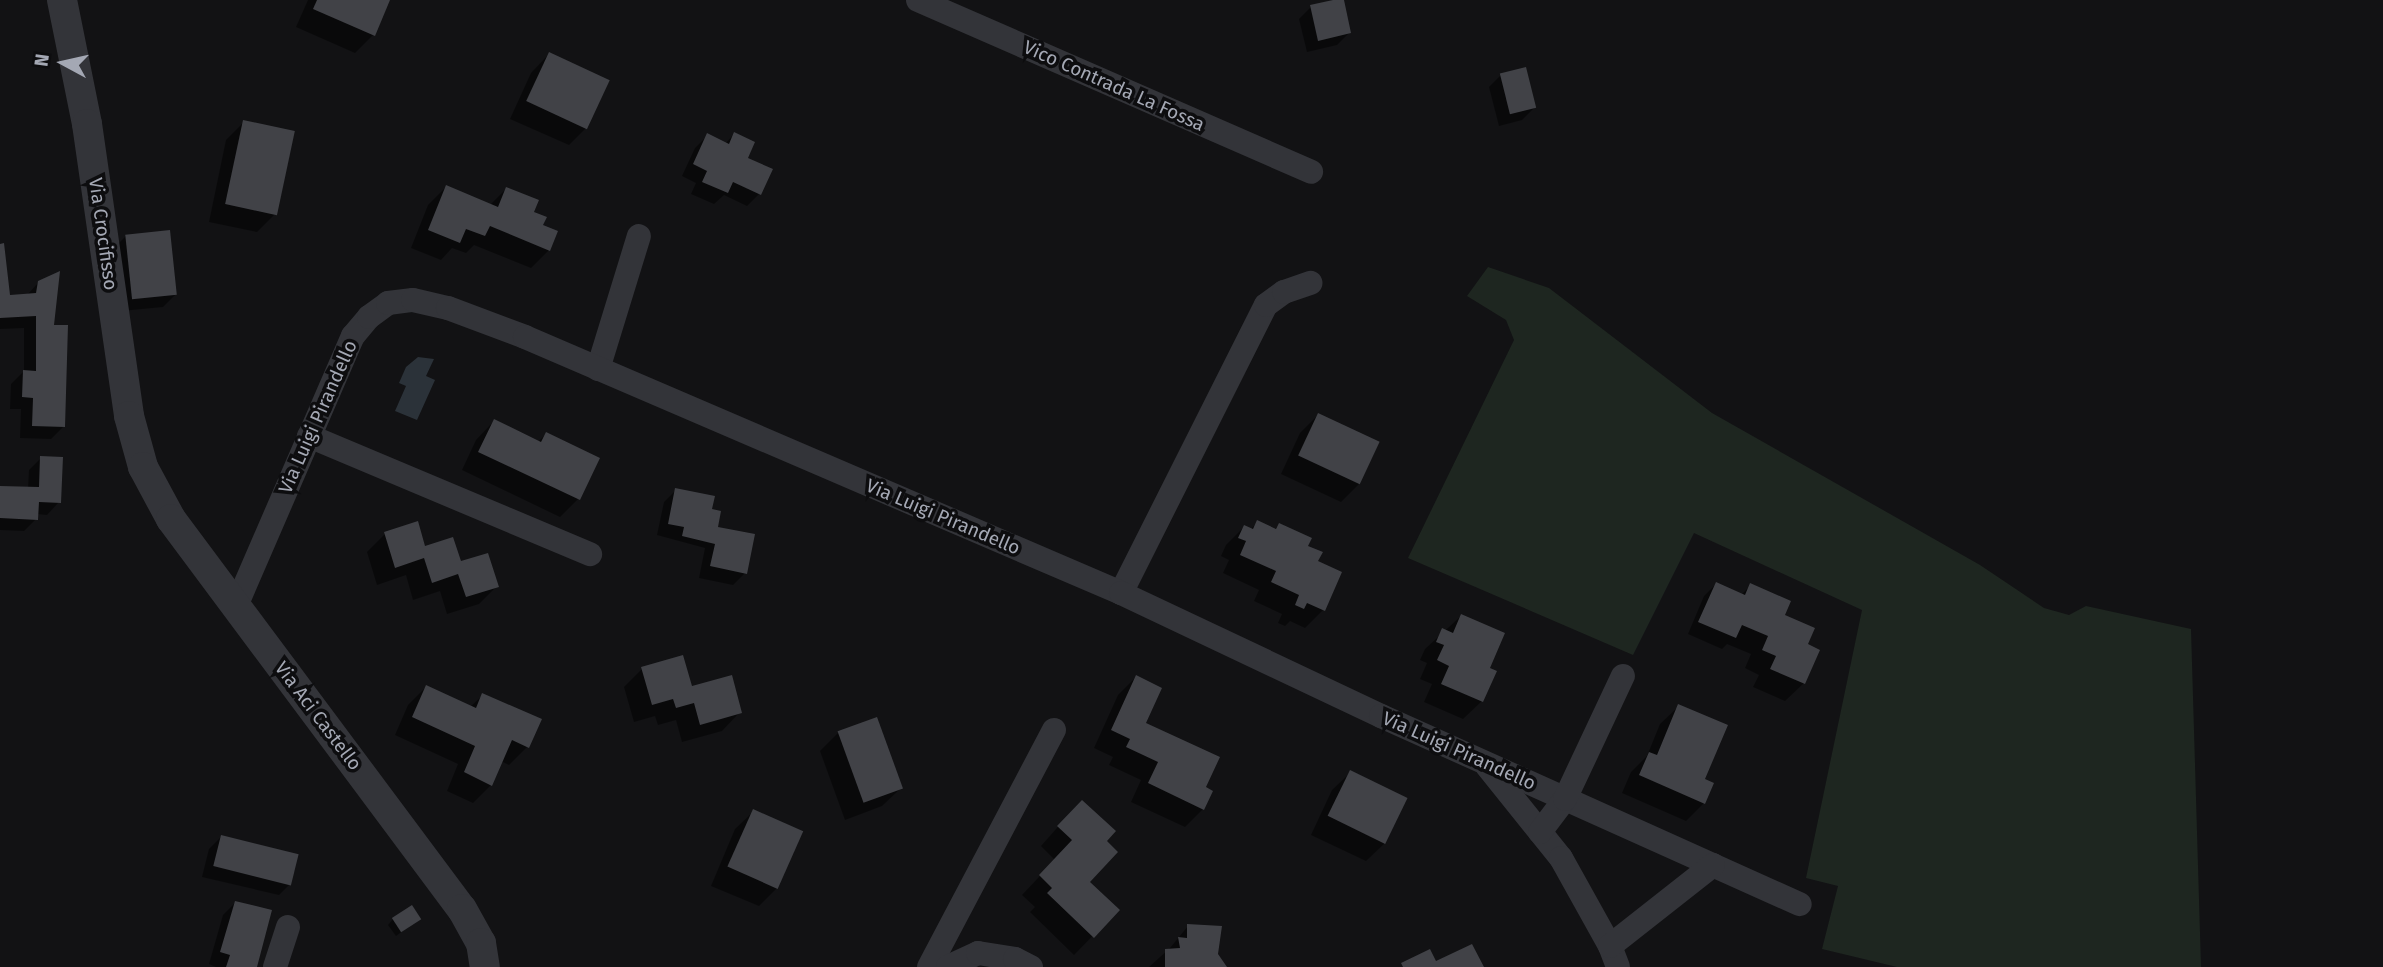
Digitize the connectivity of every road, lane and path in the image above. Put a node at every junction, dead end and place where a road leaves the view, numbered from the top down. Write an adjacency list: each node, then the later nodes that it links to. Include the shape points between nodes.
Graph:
1 (62, 0): 8 (street, Via Crocifisso, via 88,124 129,416)
2 (918, 0): 3 (street, Vico Contrada La Fossa)
3 (1311, 172)
4 (639, 236): 6 (street)
5 (1310, 283): 10 (street, via 1265,305)
6 (598, 369): 7 (street, Via Luigi Pirandello, via 448,308 413,300 388,303 353,336); 10 (street, Via Luigi Pirandello)
7 (309, 436): 9 (street); 11 (street, Via Luigi Pirandello)
8 (143, 467): 11 (street, Via Aci Castello, via 171,519)
9 (590, 554)
10 (1121, 593): 14 (street, Via Luigi Pirandello)
11 (236, 606): 22 (street, Via Aci Castello, via 462,909 481,943)
12 (1623, 676): 15 (street)
13 (1054, 730): 23 (street)
14 (1484, 762): 15 (street, Via Luigi Pirandello); 16 (street)
15 (1564, 799): 16 (street); 17 (street, Via Luigi Pirandello)
16 (1541, 832): 20 (street, via 1562,858)
17 (1713, 865): 18 (street, Via Luigi Pirandello); 20 (street)
18 (1800, 904)
19 (288, 927): 21 (street)
20 (1614, 956)
21 (275, 967)
22 (485, 967)
23 (929, 967)
24 (948, 967): 25 (street, via 978,953 1015,958)
25 (1031, 967)

